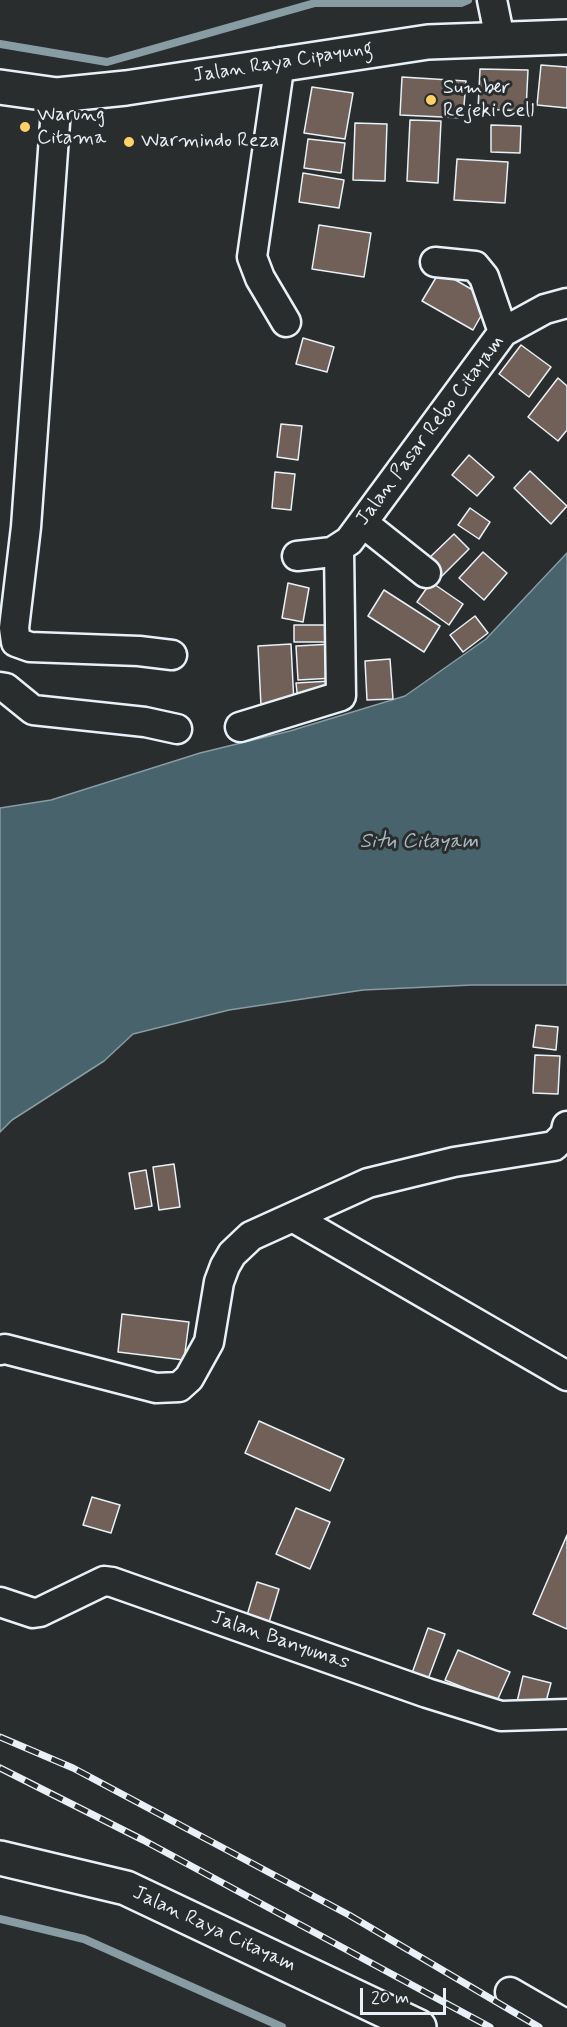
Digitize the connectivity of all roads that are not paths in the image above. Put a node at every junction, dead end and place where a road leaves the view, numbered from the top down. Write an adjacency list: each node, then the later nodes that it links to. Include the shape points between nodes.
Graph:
1 (493, 1): 3 (street)
2 (567, 37): 3 (main road, Jalan Raya Cipayung)
3 (500, 39): 4 (main road, Jalan Raya Cipayung, via 428,42)
4 (280, 63): 6 (main road, Jalan Raya Cipayung); 9 (street, via 252,257)
5 (0, 87): 6 (main road, Jalan Raya Cipayung)
6 (57, 95): 15 (street, via 26,527 14,628 16,642 30,647)
7 (435, 262): 10 (street, via 475,266 484,277)
8 (567, 303): 10 (street, Jalan Pasar Rebo Citayam, via 545,309)
9 (286, 322)
10 (503, 332): 11 (street, Jalan Pasar Rebo Citayam)
11 (363, 523): 12 (street, Jalan Pasar Rebo Citayam); 14 (street)
12 (339, 550): 13 (street); 17 (street, via 341,696)
13 (297, 556)
14 (426, 573)
15 (172, 656)
16 (0, 687): 18 (street, via 33,710)
17 (240, 727)
18 (177, 729)
19 (567, 1126): 20 (street, via 565,1135 554,1146 454,1162 368,1183)
20 (294, 1218): 21 (street, via 251,1236 232,1254 219,1282 208,1342 189,1378 179,1387 156,1388); 22 (street)
21 (0, 1350)
22 (567, 1376)
23 (0, 1602): 24 (street, Jalan Banyumas, via 33,1613 104,1581 112,1582 501,1716)
24 (567, 1714)
25 (0, 1858): 28 (main road, Jalan Raya Citayam, via 126,1888)
26 (510, 1992): 27 (street)
27 (567, 2025)
28 (418, 2027)

